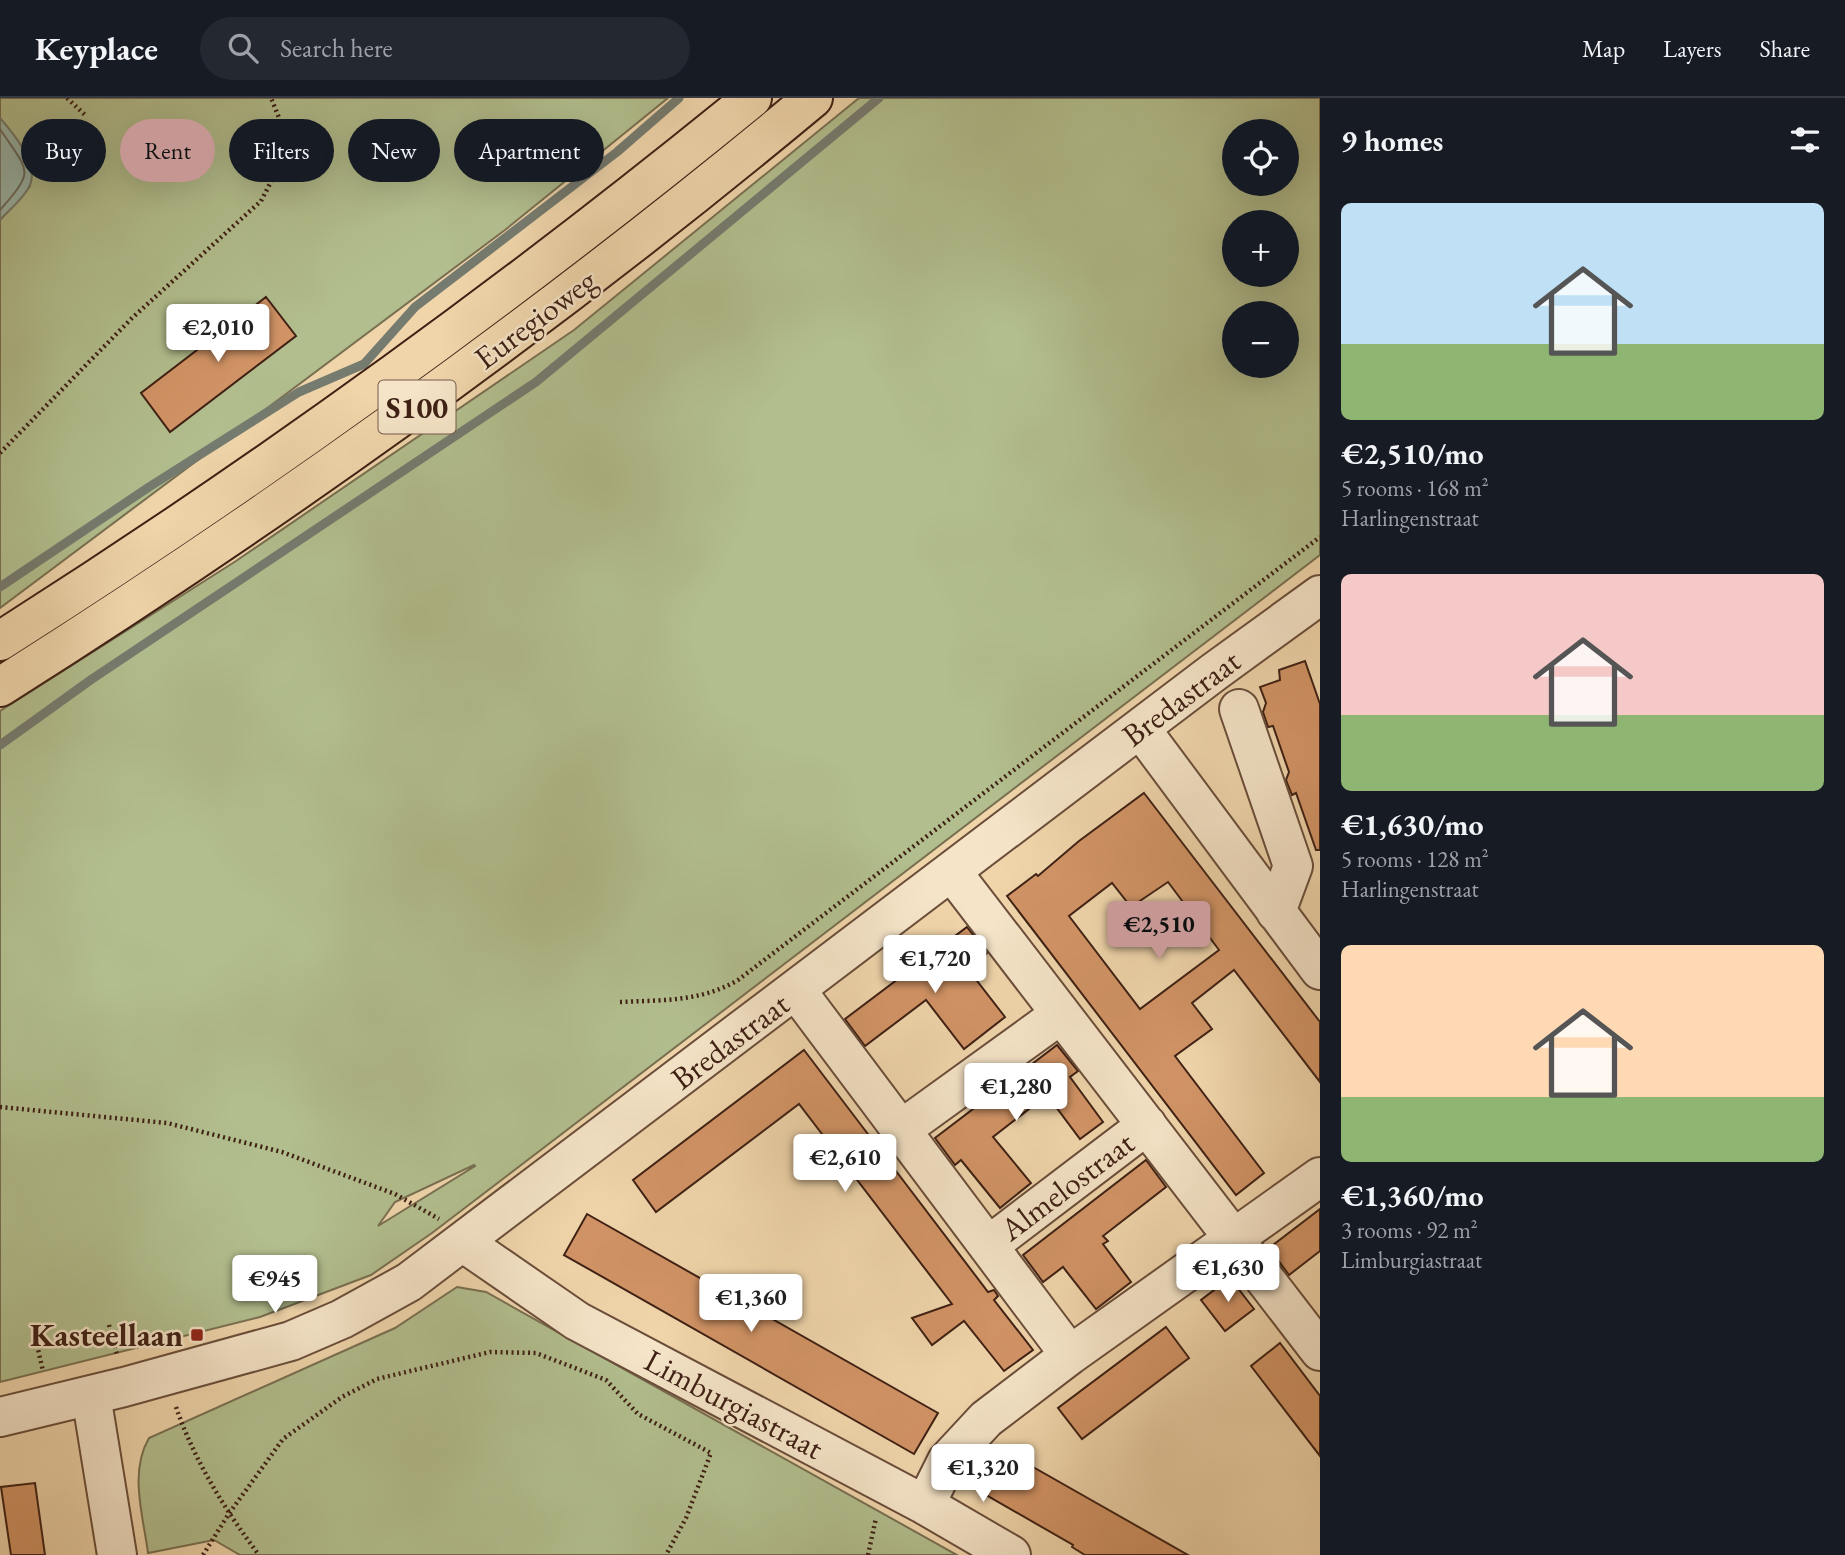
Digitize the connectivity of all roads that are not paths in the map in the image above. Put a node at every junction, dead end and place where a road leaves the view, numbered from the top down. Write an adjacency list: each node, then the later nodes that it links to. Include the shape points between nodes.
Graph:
1 (752, 98): 4 (main road, Euregioweg / S100, via 636,194 419,358)
2 (813, 98): 5 (main road, Euregioweg / S100, via 655,227 439,391 270,511)
3 (1320, 595): 7 (street, Bredastraat)
4 (0, 641)
5 (0, 687)
6 (1239, 709): 9 (street, via 1293,866)
7 (1140, 728): 8 (street, Bredastraat); 9 (street)
8 (952, 872): 11 (street, Bredastraat); 12 (street)
9 (1276, 912): 10 (street)
10 (1316, 955)
11 (796, 990): 14 (street); 17 (street, Bredastraat)
12 (1061, 1014): 13 (street); 14 (street)
13 (1147, 1125): 16 (street); 18 (street, Almelostraat)
14 (902, 1129): 18 (street)
15 (1320, 1177): 16 (street)
16 (1236, 1238): 19 (street); 20 (street)
17 (464, 1243): 21 (street, Bredastraat, via 409,1283 291,1341); 23 (street, Limburgiastraat, via 577,1321)
18 (988, 1247): 20 (street)
19 (1320, 1351)
20 (1070, 1355): 23 (street, via 986,1419 947,1461)
21 (91, 1395): 22 (street, Bredastraat); 24 (street)
22 (0, 1417)
23 (925, 1505): 25 (street, Limburgiastraat)
24 (117, 1555)
25 (1011, 1555)

